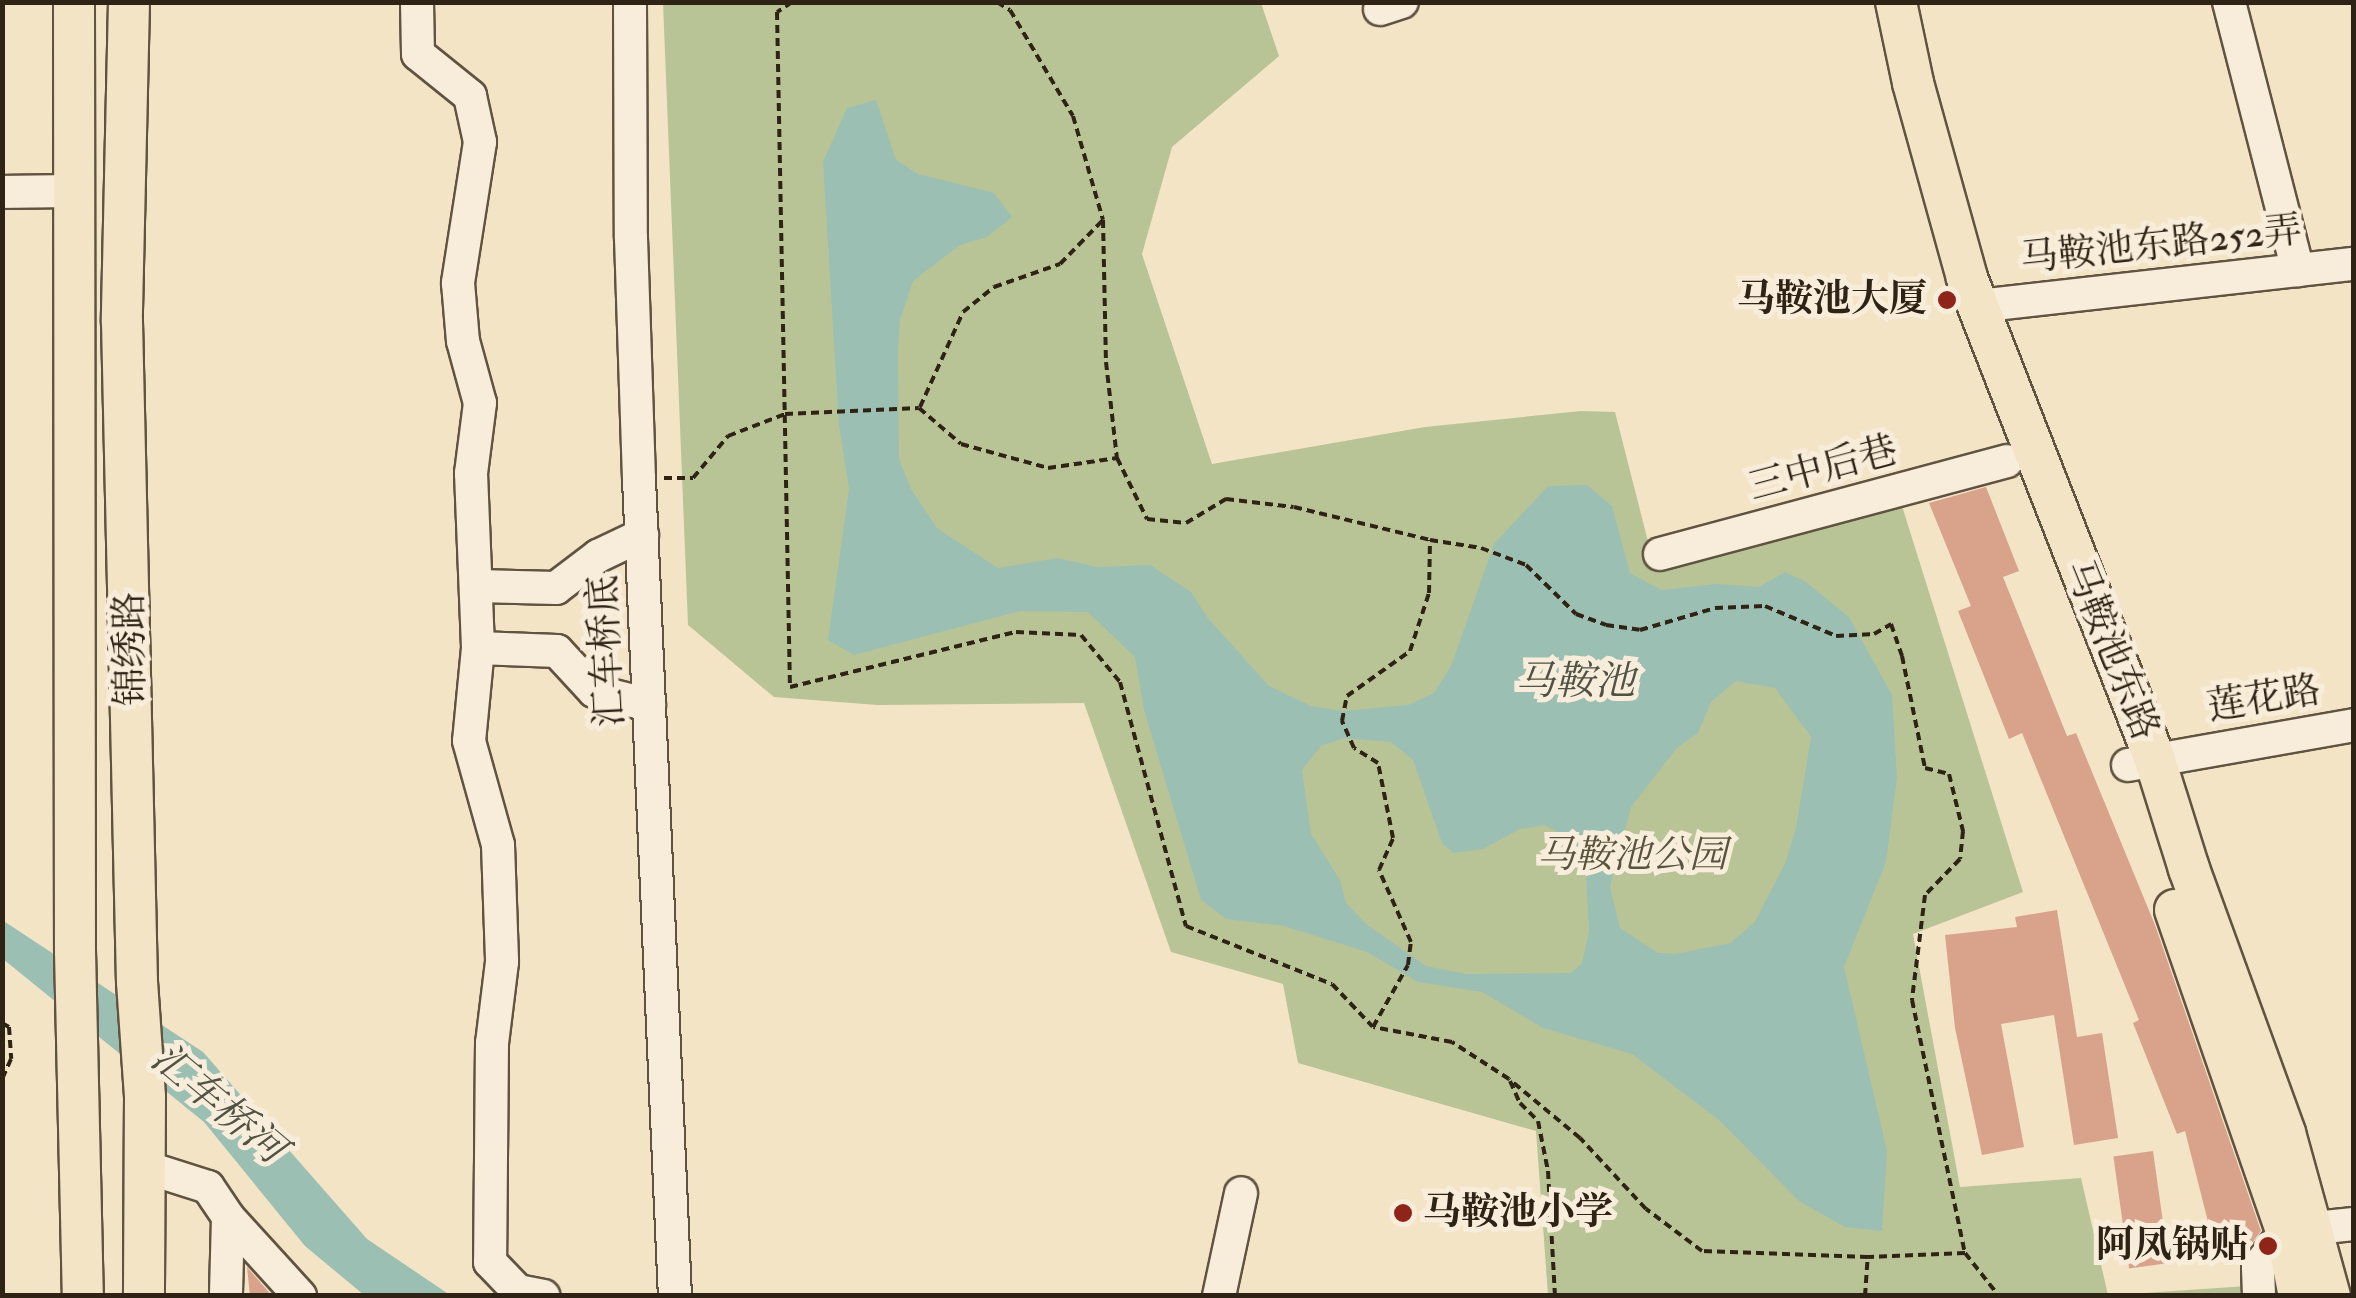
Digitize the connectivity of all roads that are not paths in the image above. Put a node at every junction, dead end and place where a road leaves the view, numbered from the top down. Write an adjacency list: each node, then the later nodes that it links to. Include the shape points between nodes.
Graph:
1 (74, 2): 8 (main road, 锦绣路)
2 (130, 2): 21 (main road, 锦绣路, via 122,322)
3 (417, 2): 16 (street, via 418,54 470,96 480,142 458,282 463,341 480,402 471,473)
4 (630, 2): 14 (street, 汇车桥底)
5 (1870, 2): 13 (main road, 马鞍池东路, via 1947,300)
6 (1896, 2): 12 (main road, 马鞍池东路)
7 (2228, 2): 11 (street)
8 (74, 190): 9 (street); 25 (main road, 锦绣路)
9 (2, 192)
10 (2354, 264): 11 (street, 马鞍池东路252弄)
11 (2298, 270): 12 (street, 马鞍池东路252弄)
12 (1978, 306): 20 (main road, 马鞍池东路)
13 (2007, 461): 15 (street, 三中后巷); 20 (main road, 马鞍池东路)
14 (642, 534): 16 (street, via 556,588); 18 (street, 汇车桥底)
15 (1660, 554)
16 (478, 586): 17 (street)
17 (478, 648): 18 (street, via 557,650 594,690); 29 (street, via 469,741 498,845 502,962 492,1060 490,1262 518,1291)
18 (649, 705): 30 (street, 汇车桥底)
19 (2354, 725): 20 (street, 莲花路)
20 (2141, 761): 24 (main road, 马鞍池东路)
21 (145, 1167): 23 (street, via 208,1187); 26 (main road, 锦绣路)
22 (1241, 1193): 31 (street)
23 (228, 1217): 27 (street); 28 (street)
24 (2318, 1228): 32 (street, via 2258,1266); 33 (main road, 马鞍池东路); 34 (main road, 马鞍池东路)
25 (82, 1293)
26 (144, 1296)
27 (226, 1296)
28 (300, 1296)
29 (544, 1296)
30 (675, 1296)
31 (1218, 1296)
32 (2259, 1296)
33 (2299, 1296)
34 (2330, 1296)

